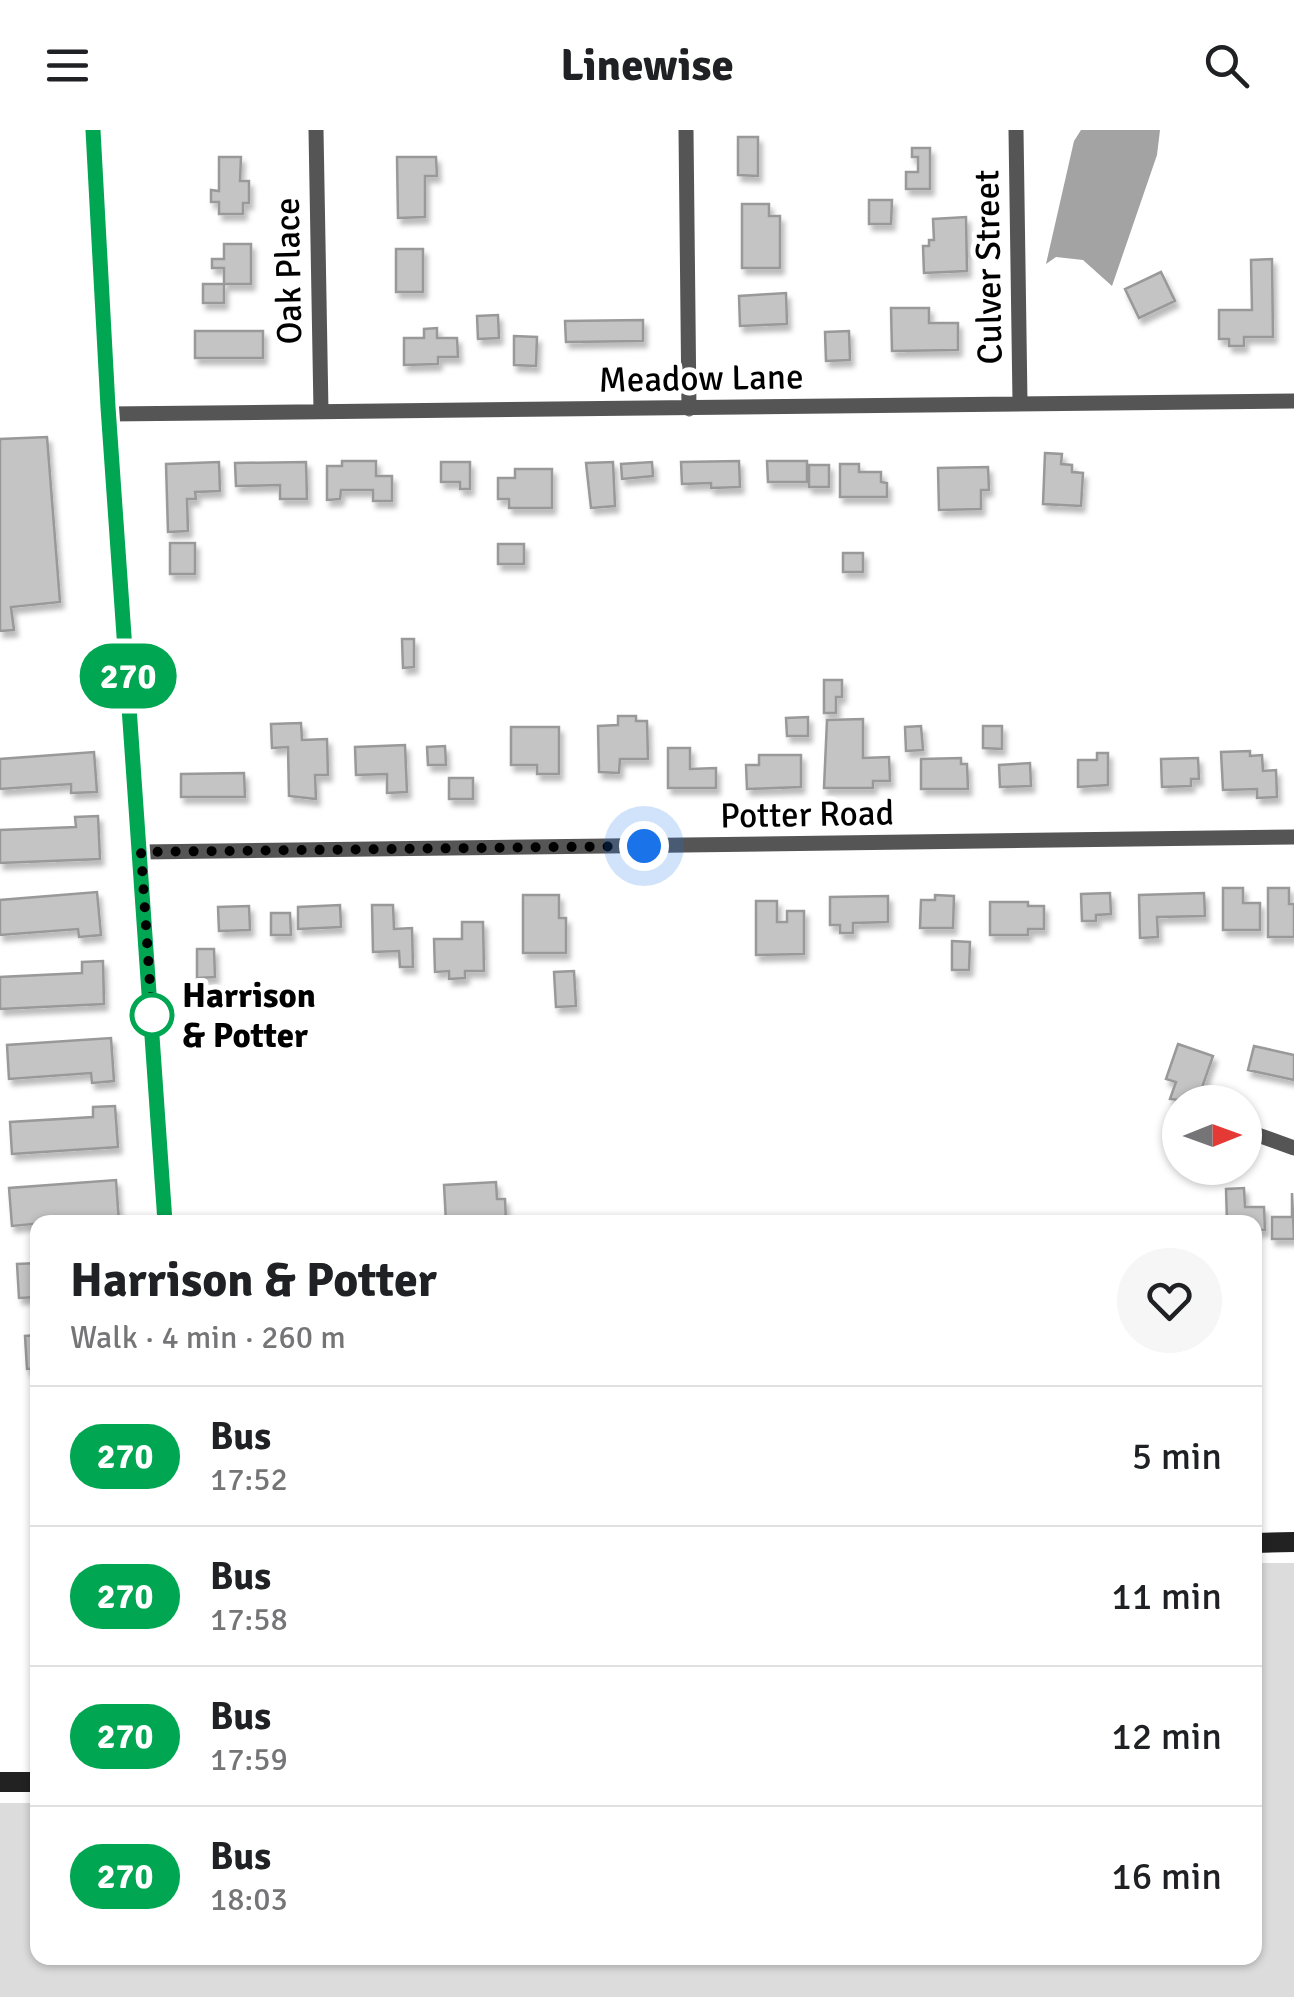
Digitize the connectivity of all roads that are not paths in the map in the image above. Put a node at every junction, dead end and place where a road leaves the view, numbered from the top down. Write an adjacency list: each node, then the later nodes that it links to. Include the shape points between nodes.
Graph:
1 (94, 130): 9 (street)
2 (316, 130): 8 (street, Oak Place)
3 (686, 130): 7 (street)
4 (1016, 130): 6 (street, Culver Street)
5 (1294, 400): 6 (street, Meadow Lane)
6 (1020, 402): 7 (street, Meadow Lane)
7 (688, 409): 8 (street, Meadow Lane)
8 (321, 411): 9 (street, Meadow Lane)
9 (109, 414): 11 (street)
10 (1294, 837): 11 (street, Potter Road)
11 (141, 852): 14 (street)
12 (1262, 1136): 13 (street)
13 (1294, 1148)
14 (165, 1215)
15 (1294, 1542): 16 (street)
16 (1262, 1543)
17 (0, 1782): 18 (street)
18 (30, 1782)

